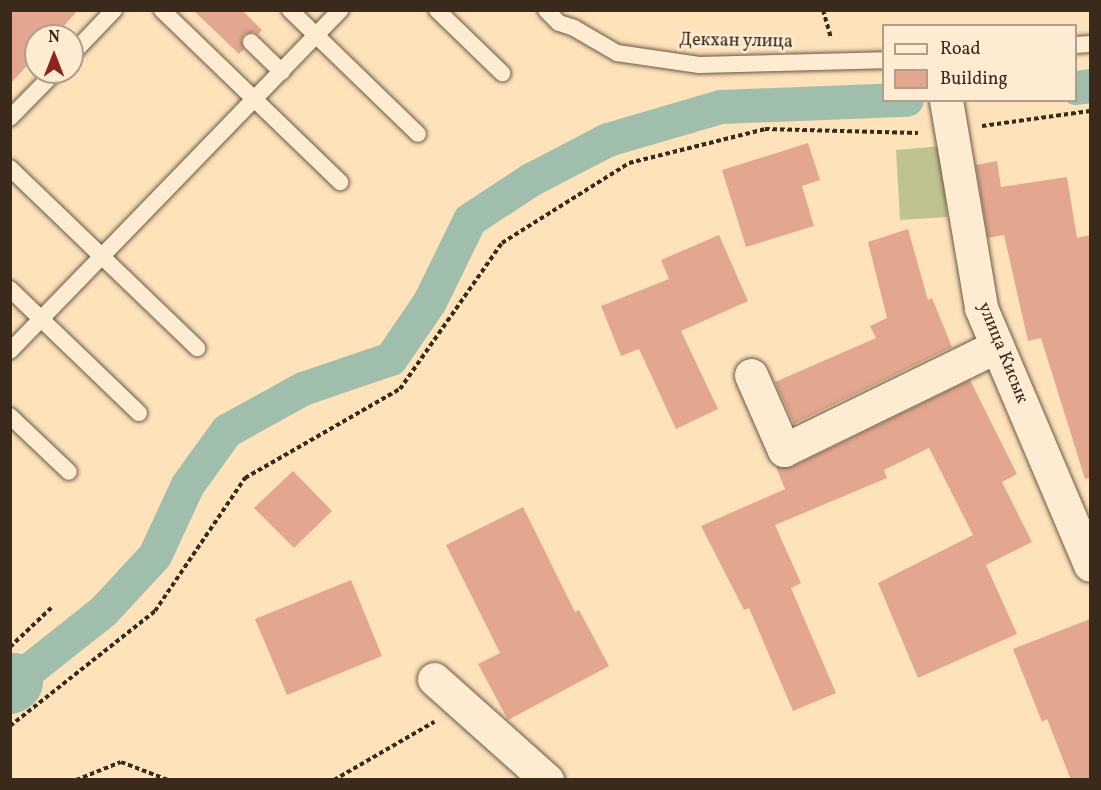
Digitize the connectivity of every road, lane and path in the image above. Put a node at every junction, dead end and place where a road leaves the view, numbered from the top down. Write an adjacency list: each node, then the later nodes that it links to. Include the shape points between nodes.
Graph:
1 (114, 10): 8 (lane)
2 (162, 10): 14 (lane)
3 (290, 10): 7 (lane)
4 (341, 10): 7 (lane)
5 (437, 10): 12 (lane)
6 (546, 10): 10 (lane, Декхан улица, via 559,23 617,53 699,65)
7 (316, 36): 11 (lane); 18 (lane)
8 (84, 41)
9 (251, 42): 11 (lane)
10 (882, 60)
11 (282, 72): 14 (lane)
12 (502, 73)
13 (43, 84): 17 (lane)
14 (254, 100): 20 (lane); 21 (lane)
15 (1090, 111): 16 (path)
16 (949, 116): 24 (street, улица Кисык, via 981,308); 36 (path, via 908,134 765,129 629,163 502,243 400,389 245,478 155,611)
17 (10, 118)
18 (418, 134)
19 (10, 168): 21 (lane)
20 (340, 182)
21 (102, 256): 23 (lane); 25 (lane)
22 (10, 289): 23 (lane)
23 (41, 319): 26 (lane); 28 (lane)
24 (997, 346): 27 (street, via 783,450); 31 (street, улица Кисык)
25 (197, 348)
26 (10, 351)
27 (752, 375)
28 (139, 413)
29 (10, 416): 30 (lane)
30 (69, 472)
31 (1090, 565)
32 (51, 608): 33 (path)
33 (10, 647)
34 (434, 679): 35 (street)
35 (464, 707): 39 (path, via 399,740); 40 (street)
36 (10, 726)
37 (76, 780): 38 (path, via 121,762)
38 (168, 780)
39 (334, 780)
40 (547, 780)

